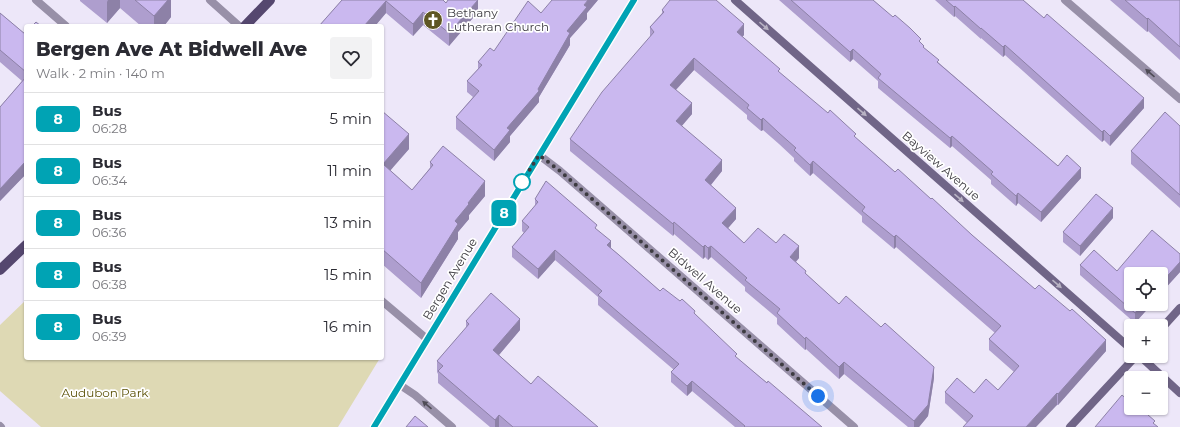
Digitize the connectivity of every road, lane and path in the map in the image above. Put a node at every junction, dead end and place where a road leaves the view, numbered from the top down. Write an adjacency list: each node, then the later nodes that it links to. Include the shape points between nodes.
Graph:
1 (36, 0): 7 (street)
2 (210, 0): 8 (street)
3 (270, 0): 9 (main road)
4 (634, 0): 11 (street, Bergen Avenue)
5 (735, 0): 18 (street, Bayview Avenue, one-way to 18)
6 (1065, 0): 10 (street, one-way to 6)
7 (64, 24)
8 (237, 24)
9 (247, 24)
10 (1180, 99)
11 (539, 155): 17 (street, Bergen Avenue); 25 (street, Bidwell Avenue)
12 (24, 247): 13 (main road)
13 (0, 270)
14 (384, 303): 17 (street)
15 (1180, 308): 16 (street)
16 (1168, 321)
17 (427, 340): 21 (street, Bergen Avenue)
18 (1124, 343)
19 (1129, 363): 26 (street)
20 (1148, 363): 22 (street)
21 (400, 385): 23 (street, Bergen Avenue); 24 (street, one-way to 21)
22 (1180, 393)
23 (374, 427)
24 (452, 427)
25 (854, 427)
26 (1070, 427)

